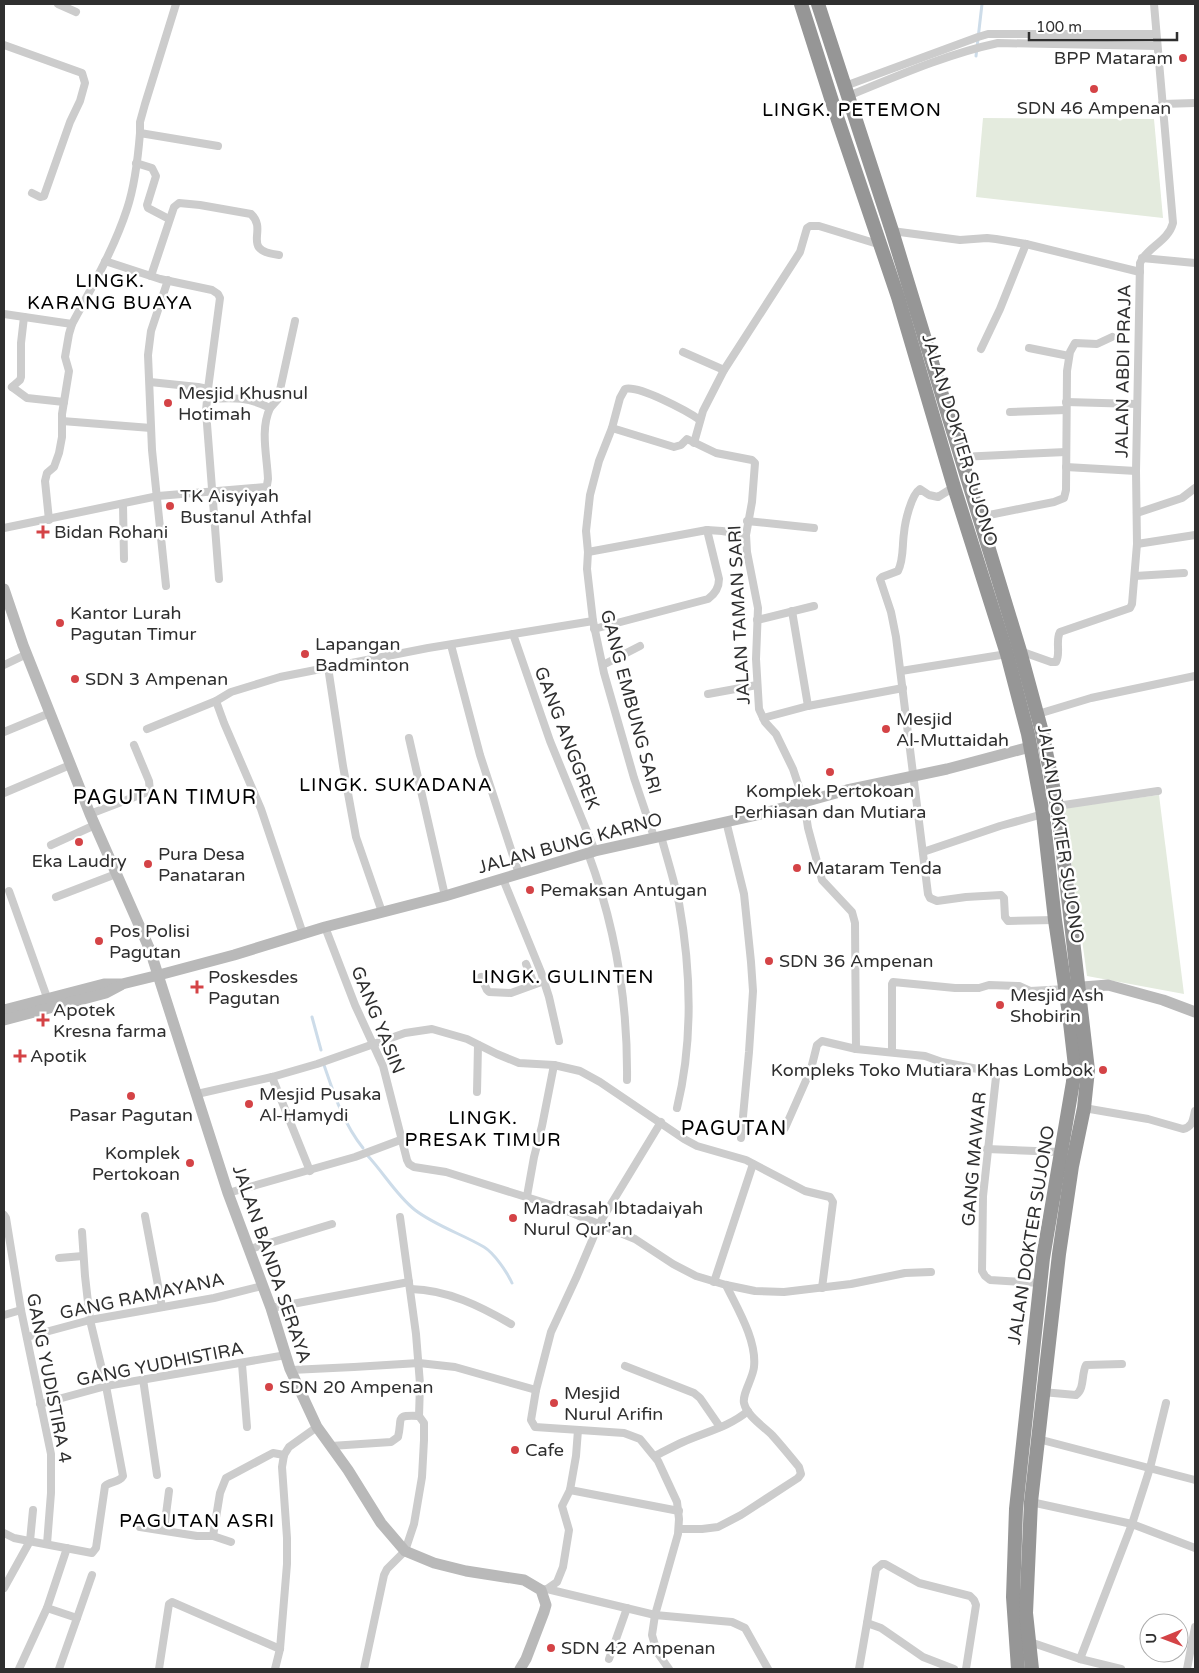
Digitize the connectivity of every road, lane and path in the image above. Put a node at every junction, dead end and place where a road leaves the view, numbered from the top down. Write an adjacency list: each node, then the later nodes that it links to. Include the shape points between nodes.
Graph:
1 (58, 4): 6 (street)
2 (176, 4): 16 (street, via 145,104)
3 (801, 4): 15 (highway, JALAN DOKTER SUJONO)
4 (818, 4): 11 (highway)
5 (1154, 4): 7 (street)
6 (76, 12)
7 (1156, 34): 9 (street); 11 (street, via 988,34)
8 (5, 46): 10 (street); 19 (street, via 82,73 85,83 44,196)
9 (1157, 46): 11 (street, via 998,42); 13 (street)
10 (4, 55)
11 (846, 91): 14 (highway)
12 (1195, 103): 13 (street)
13 (1162, 104): 25 (street, via 1173,223 1166,236)
14 (854, 115): 15 (highway); 21 (highway)
15 (838, 120): 23 (highway, JALAN DOKTER SUJONO)
16 (140, 133): 17 (street); 18 (street)
17 (218, 146)
18 (136, 163): 20 (street, via 152,168 156,176 148,208); 26 (street, via 128,208)
19 (32, 193)
20 (169, 219): 24 (street, via 179,203 251,214 256,220 259,248 267,254); 29 (street)
21 (892, 231): 22 (street); 56 (highway)
22 (1026, 244): 28 (street); 37 (street)
23 (881, 245): 40 (street, via 819,226 807,228 800,252); 59 (highway, JALAN DOKTER SUJONO)
24 (280, 255)
25 (1142, 258): 27 (street); 28 (street, JALAN ABDI PRAJA)
26 (105, 261): 29 (street); 34 (street)
27 (1195, 263)
28 (1140, 272): 46 (street, JALAN ABDI PRAJA)
29 (151, 276): 30 (street)
30 (168, 280): 41 (street, via 151,331 148,355); 43 (street, via 212,290 220,298)
31 (4, 314): 32 (street)
32 (24, 317): 34 (street); 42 (street, via 20,379)
33 (295, 321): 48 (street, via 278,399)
34 (72, 324): 45 (street, via 65,357 69,371)
35 (1112, 336): 39 (street, via 1097,344 1076,342)
36 (1028, 348): 39 (street)
37 (981, 349)
38 (683, 352): 40 (street)
39 (1069, 356): 47 (street)
40 (724, 370): 50 (street)
41 (150, 382): 43 (street); 52 (street)
42 (8, 388): 45 (street, via 27,398)
43 (208, 389): 44 (street)
44 (207, 399): 48 (street, via 244,398); 61 (street)
45 (64, 402): 51 (street)
46 (1137, 404): 47 (street); 58 (street, JALAN ABDI PRAJA)
47 (1066, 406): 49 (street); 55 (street)
48 (270, 408): 61 (street, via 264,430 265,488)
49 (1010, 412)
50 (700, 420): 53 (street, GANG EMBUNG SARI, via 661,399 630,388 623,391); 54 (street)
51 (62, 421): 52 (street); 66 (street, via 59,453 45,481)
52 (151, 428): 62 (street)
53 (612, 428): 54 (street, via 672,446 681,445 686,439); 74 (street, GANG EMBUNG SARI, via 590,495 586,531)
54 (694, 442): 67 (street, JALAN TAMAN SARI, via 716,453 752,460 755,464)
55 (1066, 452): 56 (street); 57 (street)
56 (960, 457): 65 (highway)
57 (1066, 467): 58 (street); 65 (street, via 1064,498)
58 (1136, 471): 64 (street, JALAN ABDI PRAJA)
59 (954, 487): 75 (highway, JALAN DOKTER SUJONO); 94 (street, via 938,497 920,490 916,492 904,531 902,563 898,571 880,578 894,624)
60 (1195, 488): 64 (street, via 1182,498)
61 (212, 493): 62 (street); 79 (street)
62 (158, 496): 63 (street); 80 (street)
63 (122, 505): 66 (street); 76 (street)
64 (1137, 513): 73 (street, JALAN ABDI PRAJA)
65 (979, 517): 75 (highway)
66 (49, 520): 68 (street)
67 (747, 522): 69 (street); 71 (street, JALAN TAMAN SARI)
68 (4, 528)
69 (814, 528)
70 (707, 530): 71 (street); 74 (street); 85 (street, via 719,579 713,595 708,599)
71 (746, 535): 84 (street, JALAN TAMAN SARI, via 757,598)
72 (1195, 535): 73 (street)
73 (1137, 544): 78 (street, JALAN ABDI PRAJA)
74 (588, 552): 85 (street, GANG EMBUNG SARI, via 588,587)
75 (983, 558): 89 (highway, JALAN DOKTER SUJONO)
76 (124, 559)
77 (1184, 573): 78 (street)
78 (1135, 576): 89 (street, JALAN ABDI PRAJA, via 1130,608 1060,632 1056,662)
79 (219, 579)
80 (166, 586)
81 (4, 589): 90 (street, JALAN BANDA SERAYA)
82 (814, 606): 83 (street)
83 (792, 611): 84 (street); 100 (street)
84 (757, 620): 96 (street, JALAN TAMAN SARI)
85 (594, 625): 86 (street); 91 (street, GANG EMBUNG SARI)
86 (513, 634): 87 (street); 122 (street, GANG ANGGREK)
87 (451, 645): 93 (street); 125 (street, via 480,755)
88 (640, 646): 91 (street)
89 (1013, 653): 94 (street); 102 (highway); 109 (highway, JALAN DOKTER SUJONO)
90 (27, 654): 92 (street); 101 (street, JALAN BANDA SERAYA)
91 (608, 662): 120 (street, GANG EMBUNG SARI, via 626,752)
92 (4, 665)
93 (328, 667): 99 (street, via 256,684); 130 (street, via 356,837)
94 (901, 670): 97 (street)
95 (1195, 676): 102 (street, via 1091,698)
96 (757, 685): 98 (street); 103 (street, JALAN TAMAN SARI)
97 (903, 688): 100 (street); 112 (street)
98 (708, 694)
99 (216, 700): 104 (street); 133 (street, via 261,810)
100 (808, 706): 103 (street)
101 (50, 713): 105 (street); 111 (street, JALAN BANDA SERAYA)
102 (1038, 714): 106 (highway)
103 (762, 718): 115 (street, JALAN TAMAN SARI, via 782,745)
104 (147, 729)
105 (4, 732)
106 (1042, 732): 109 (highway); 110 (highway)
107 (409, 738): 128 (street)
108 (134, 744): 118 (street, via 150,791)
109 (1030, 747): 110 (highway); 112 (street, JALAN BUNG KARNO); 117 (highway, JALAN DOKTER SUJONO)
110 (1047, 756): 116 (highway)
111 (70, 765): 114 (street); 118 (street, JALAN BANDA SERAYA)
112 (914, 776): 115 (street, JALAN BUNG KARNO); 123 (street)
113 (1158, 791): 116 (street)
114 (4, 793)
115 (804, 802): 119 (street, JALAN BUNG KARNO); 147 (street, JALAN TAMAN SARI, via 822,880 852,912)
116 (1057, 806): 139 (highway)
117 (1043, 814): 123 (street); 131 (highway, JALAN DOKTER SUJONO)
118 (92, 819): 121 (street); 124 (street, JALAN BANDA SERAYA)
119 (726, 821): 120 (street, JALAN BUNG KARNO); 159 (street, via 744,894 752,962 750,1052)
120 (657, 837): 122 (street, JALAN BUNG KARNO); 154 (street, GANG EMBUNG SARI, via 679,904 688,992 687,1056)
121 (51, 845)
122 (592, 852): 125 (street, JALAN BUNG KARNO); 151 (street, GANG ANGGREK, via 624,995)
123 (923, 852): 131 (street, via 930,898 936,901 1001,895 1008,921)
124 (116, 874): 129 (street); 135 (street, JALAN BANDA SERAYA)
125 (519, 874): 126 (street, JALAN BUNG KARNO)
126 (503, 879): 128 (street, JALAN BUNG KARNO); 137 (street)
127 (9, 892): 140 (street)
128 (445, 896): 130 (street, JALAN BUNG KARNO)
129 (56, 897)
130 (382, 912): 132 (street, JALAN BUNG KARNO)
131 (1055, 920): 139 (highway, JALAN DOKTER SUJONO)
132 (325, 927): 133 (street, JALAN BUNG KARNO); 145 (street, GANG YASIN)
133 (303, 934): 135 (street, JALAN BUNG KARNO)
134 (526, 964): 138 (street)
135 (159, 975): 140 (street, JALAN BUNG KARNO, via 122,984 104,984); 153 (street, JALAN BANDA SERAYA)
136 (482, 977): 138 (street, via 489,992 511,993)
137 (544, 981): 138 (street); 144 (street)
138 (534, 984)
139 (1072, 988): 142 (street, via 1108,985); 148 (street, via 1030,991 1018,986 955,988 895,981 892,984); 155 (highway, via 1088,1070); 162 (highway, JALAN DOKTER SUJONO, via 1075,1066)
140 (49, 1003): 141 (street, JALAN BUNG KARNO); 143 (street, JALAN BUNG KARNO)
141 (4, 1010)
142 (1195, 1012)
143 (4, 1020)
144 (558, 1041)
145 (374, 1044): 146 (street, via 405,1032 432,1029); 150 (street); 160 (street, GANG YASIN, via 384,1066)
146 (478, 1045): 149 (street, via 519,1063); 152 (street)
147 (856, 1049): 148 (street, GANG MAWAR); 158 (street, GANG MAWAR, via 823,1041 817,1045 811,1069)
148 (892, 1052): 161 (street, GANG MAWAR, via 994,1072 996,1079)
149 (554, 1065): 157 (street, via 590,1076); 166 (street)
150 (272, 1077): 153 (street); 164 (street)
151 (626, 1080)
152 (477, 1092)
153 (197, 1094): 165 (street, JALAN BANDA SERAYA)
154 (676, 1108)
155 (1084, 1108): 156 (street, via 1148,1119 1183,1129 1191,1126); 197 (highway, via 1058,1254)
156 (1195, 1111)
157 (661, 1122): 163 (street, via 697,1146); 171 (street)
158 (785, 1128)
159 (741, 1138)
160 (403, 1139): 164 (street); 166 (street, GANG YASIN, via 409,1164 414,1167 446,1172)
161 (987, 1149): 162 (street); 179 (street, GANG MAWAR, via 983,1273 990,1280)
162 (1062, 1152): 179 (highway, JALAN DOKTER SUJONO)
163 (753, 1164): 177 (street); 182 (street, via 806,1191 832,1199)
164 (310, 1171): 165 (street)
165 (228, 1193): 173 (street, JALAN BANDA SERAYA)
166 (527, 1196): 171 (street)
167 (5, 1216): 185 (street, GANG YUDISTIRA 4)
168 (145, 1216): 183 (street)
169 (400, 1216): 181 (street)
170 (332, 1224): 173 (street)
171 (599, 1224): 177 (street, via 635,1240 688,1272); 200 (street, via 551,1332)
172 (82, 1232): 174 (street)
173 (250, 1249): 180 (street, JALAN BANDA SERAYA)
174 (83, 1256): 175 (street); 187 (street)
175 (59, 1258)
176 (931, 1272): 182 (street, via 905,1273)
177 (714, 1282): 178 (street)
178 (726, 1284): 182 (street, via 784,1292); 204 (street, via 744,1321 754,1353 753,1376 744,1395)
179 (1039, 1284): 196 (highway, JALAN DOKTER SUJONO)
180 (262, 1286): 183 (street, GANG RAMAYANA); 184 (street, JALAN BANDA SERAYA)
181 (410, 1286): 184 (street); 188 (street, via 464,1300); 191 (street)
182 (822, 1288)
183 (162, 1307): 187 (street, GANG RAMAYANA)
184 (271, 1308): 190 (street, JALAN BANDA SERAYA)
185 (21, 1310): 186 (street); 189 (street, GANG YUDISTIRA 4)
186 (4, 1315)
187 (90, 1320): 189 (street, GANG RAMAYANA); 199 (street)
188 (511, 1324)
189 (27, 1337): 203 (street, GANG YUDISTIRA 4)
190 (286, 1356): 192 (street, GANG YUDHISTIRA); 195 (street, JALAN BANDA SERAYA)
191 (419, 1363): 195 (street); 200 (street, via 455,1368); 205 (street)
192 (242, 1364): 198 (street, GANG YUDHISTIRA); 206 (street)
193 (1122, 1364): 201 (street, via 1086,1365 1081,1390 1075,1395)
194 (624, 1366): 208 (street, via 694,1393)
195 (291, 1370): 207 (street, JALAN BANDA SERAYA)
196 (1030, 1371): 197 (highway); 258 (highway, JALAN DOKTER SUJONO, via 1014,1558)
197 (1044, 1372): 201 (highway)
198 (143, 1379): 199 (street, GANG YUDHISTIRA); 215 (street)
199 (106, 1386): 203 (street, GANG YUDHISTIRA); 232 (street, via 121,1480 105,1486 95,1552)
200 (536, 1390): 209 (street, via 531,1420 535,1427)
201 (1042, 1392): 210 (highway)
202 (1166, 1403): 214 (street)
203 (40, 1404): 230 (street, GANG YUDISTIRA 4, via 52,1470)
204 (748, 1412): 208 (street); 224 (street, via 799,1467 800,1476 718,1527)
205 (419, 1416): 211 (street, via 402,1417 398,1437 391,1442); 233 (street, via 424,1426 422,1477 414,1524)
206 (247, 1427)
207 (317, 1427): 211 (street, JALAN BANDA SERAYA); 212 (street)
208 (720, 1427): 213 (street)
209 (578, 1430): 213 (street, via 624,1432 645,1443); 217 (street)
210 (1038, 1439): 214 (street); 219 (highway)
211 (331, 1446): 233 (street, JALAN BANDA SERAYA, via 382,1523)
212 (284, 1454): 227 (street, via 273,1453 226,1478 220,1493); 244 (street, via 287,1564)
213 (655, 1456): 221 (street)
214 (1150, 1468): 216 (street); 222 (street)
215 (157, 1474)
216 (1195, 1480)
217 (570, 1490): 221 (street); 236 (street, via 562,1506 569,1530 563,1567 557,1582)
218 (168, 1491): 225 (street)
219 (1031, 1502): 222 (street); 243 (highway, via 1026,1583)
220 (33, 1510): 228 (street)
221 (679, 1511): 224 (street)
222 (1132, 1524): 231 (street); 246 (street)
223 (140, 1526): 225 (street)
224 (678, 1529): 239 (street)
225 (164, 1530): 227 (street)
226 (4, 1534): 228 (street)
227 (213, 1536): 229 (street)
228 (30, 1541): 230 (street); 235 (street)
229 (231, 1542)
230 (47, 1544): 232 (street)
231 (1195, 1548)
232 (70, 1549): 237 (street)
233 (405, 1551): 236 (street, JALAN BANDA SERAYA, via 466,1571 524,1580); 251 (street, via 384,1575)
234 (92, 1575): 240 (street)
235 (4, 1588)
236 (544, 1590): 238 (street); 252 (street, via 546,1606)
237 (46, 1608): 240 (street); 247 (street)
238 (627, 1608): 239 (street); 245 (street)
239 (655, 1615): 253 (street, via 653,1644); 254 (street, via 732,1622 745,1628)
240 (77, 1618): 248 (street)
241 (867, 1623): 255 (street); 256 (street, via 881,1628 923,1657); 257 (street, via 875,1570 880,1564 919,1582 970,1596 976,1605)
242 (1195, 1627): 261 (street)
243 (1030, 1642): 246 (street); 259 (highway)
244 (280, 1649): 249 (street, via 172,1602 169,1604); 250 (street)
245 (609, 1659)
246 (1080, 1659): 260 (street)
247 (20, 1669)
248 (59, 1669)
249 (159, 1669)
250 (275, 1669)
251 (364, 1669)
252 (520, 1669)
253 (669, 1669)
254 (768, 1669)
255 (860, 1669)
256 (954, 1669)
257 (966, 1669)
258 (1018, 1669)
259 (1032, 1669)
260 (1121, 1669)
261 (1187, 1669)

